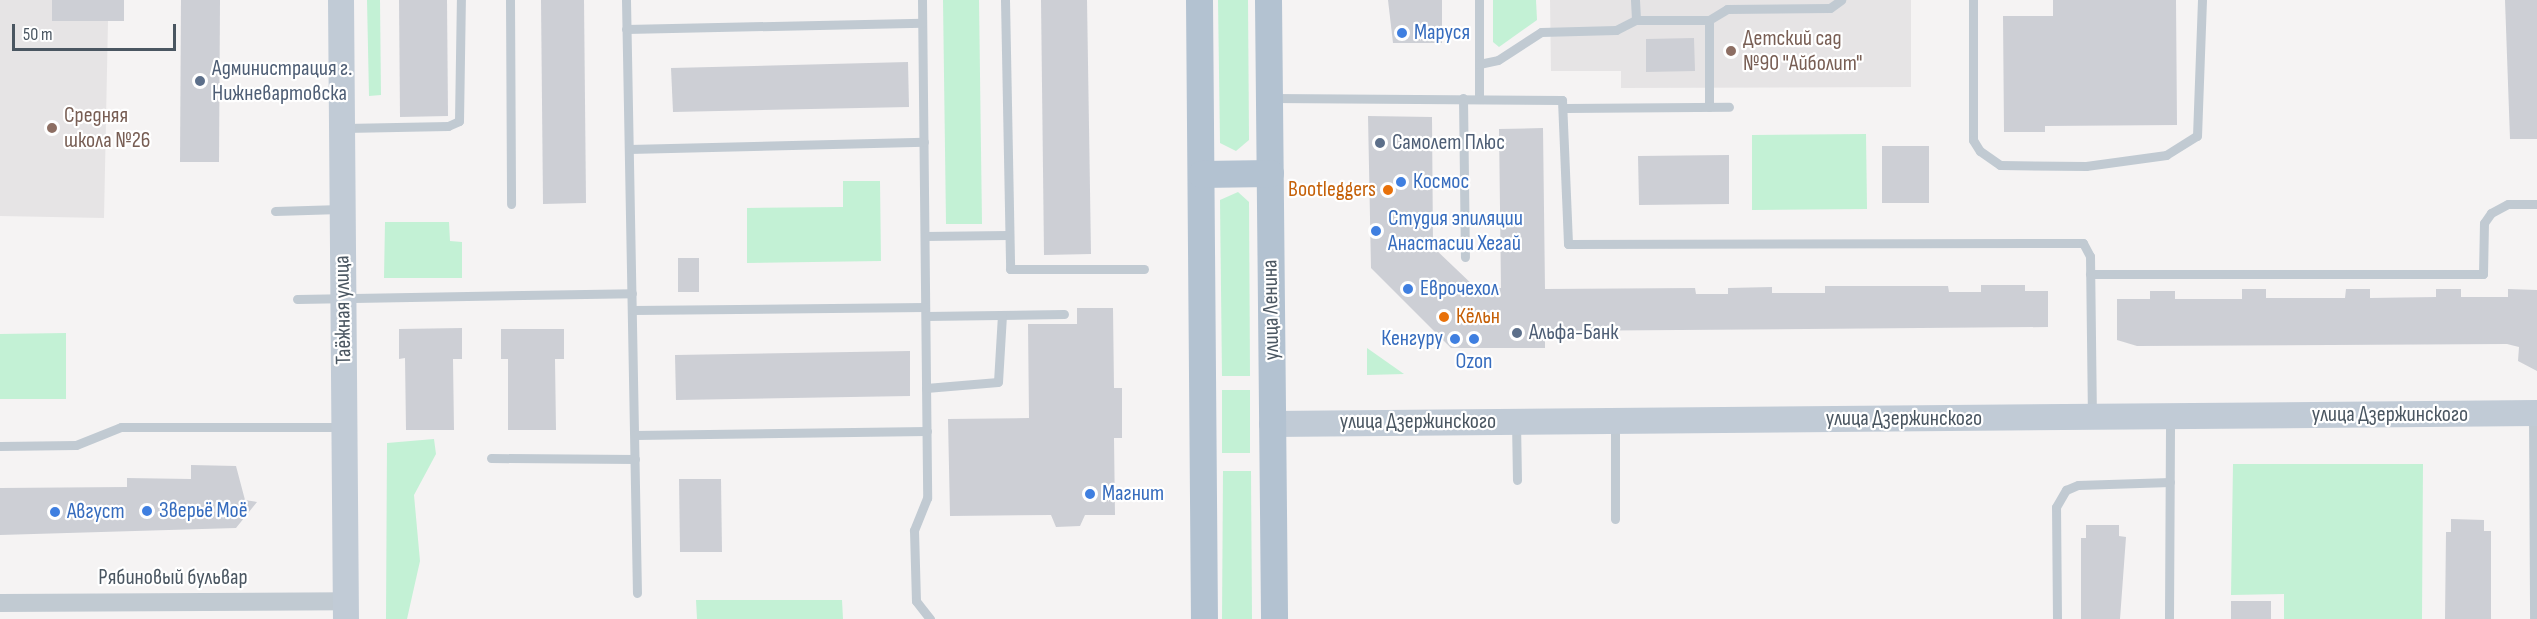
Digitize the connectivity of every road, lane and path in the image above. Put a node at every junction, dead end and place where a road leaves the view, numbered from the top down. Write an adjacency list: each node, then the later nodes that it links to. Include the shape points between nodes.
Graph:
1 (341, 0): 25 (street, Таёжная улица)
2 (461, 0): 25 (lane, via 459,121 448,126)
3 (510, 0): 30 (lane)
4 (626, 0): 17 (lane)
5 (922, 0): 16 (lane)
6 (1005, 0): 34 (lane)
7 (1199, 0): 29 (main road)
8 (1268, 0): 19 (main road, улица Ленина)
9 (1479, 0): 18 (lane)
10 (1635, 0): 14 (lane)
11 (1841, 0): 15 (lane, via 1830,8 1727,9)
12 (1973, 0): 13 (lane, via 1973,140 1980,151 2000,165 2086,166 2166,155 2196,136)
13 (2202, 0)
14 (1635, 20): 15 (lane); 18 (lane, via 1616,30 1540,32 1498,60)
15 (1708, 20): 22 (lane)
16 (922, 23): 17 (lane); 26 (lane)
17 (626, 29): 27 (lane)
18 (1479, 64): 21 (lane)
19 (1269, 98): 20 (lane); 28 (main road, улица Ленина)
20 (1463, 98): 21 (lane); 36 (lane)
21 (1479, 98): 24 (lane, via 1554,97)
22 (1709, 107): 23 (lane); 24 (lane)
23 (1729, 107)
24 (1566, 108): 38 (lane, via 1568,244 2076,241 2089,249)
25 (342, 128): 32 (street, Таёжная улица)
26 (924, 142): 27 (lane); 35 (lane)
27 (629, 148): 39 (lane)
28 (1270, 173): 29 (main road); 52 (main road, улица Ленина)
29 (1201, 174): 66 (main road)
30 (511, 204)
31 (2537, 204): 38 (lane, via 2508,204 2491,213 2484,223 2483,274)
32 (343, 209): 33 (lane); 40 (street, Таёжная улица)
33 (275, 211)
34 (1008, 235): 35 (lane); 37 (lane, via 1008,263 1015,270)
35 (925, 236): 43 (lane)
36 (1466, 257)
37 (1144, 269)
38 (2090, 274): 49 (lane)
39 (632, 293): 40 (lane); 42 (lane)
40 (343, 298): 41 (lane); 53 (street, Таёжная улица)
41 (297, 299)
42 (633, 310): 43 (lane); 55 (lane)
43 (926, 312): 45 (lane); 46 (lane)
44 (1064, 314): 45 (lane)
45 (1002, 315): 46 (lane, via 998,382)
46 (926, 388): 54 (lane)
47 (2535, 413): 48 (street, улица Дзержинского); 70 (lane)
48 (2170, 416): 49 (street, улица Дзержинского); 60 (lane)
49 (2092, 417): 50 (street, улица Дзержинского)
50 (1615, 421): 51 (street, улица Дзержинского); 61 (lane)
51 (1516, 422): 52 (street, улица Дзержинского); 59 (lane)
52 (1272, 424): 67 (main road, улица Ленина)
53 (345, 427): 56 (lane, via 121,427 76,445); 64 (street, Таёжная улица)
54 (927, 431): 55 (lane); 65 (lane, via 927,498 914,530 916,601)
55 (634, 435): 58 (lane)
56 (0, 446)
57 (491, 458): 58 (lane)
58 (635, 459): 62 (lane)
59 (1517, 480)
60 (2170, 482): 68 (lane, via 2066,490 2056,507); 69 (lane)
61 (1615, 519)
62 (637, 593)
63 (0, 603): 64 (street, Рябиновый бульвар)
64 (346, 610)
65 (930, 619)
66 (1204, 619)
67 (1274, 619)
68 (2057, 619)
69 (2169, 619)
70 (2534, 619)

